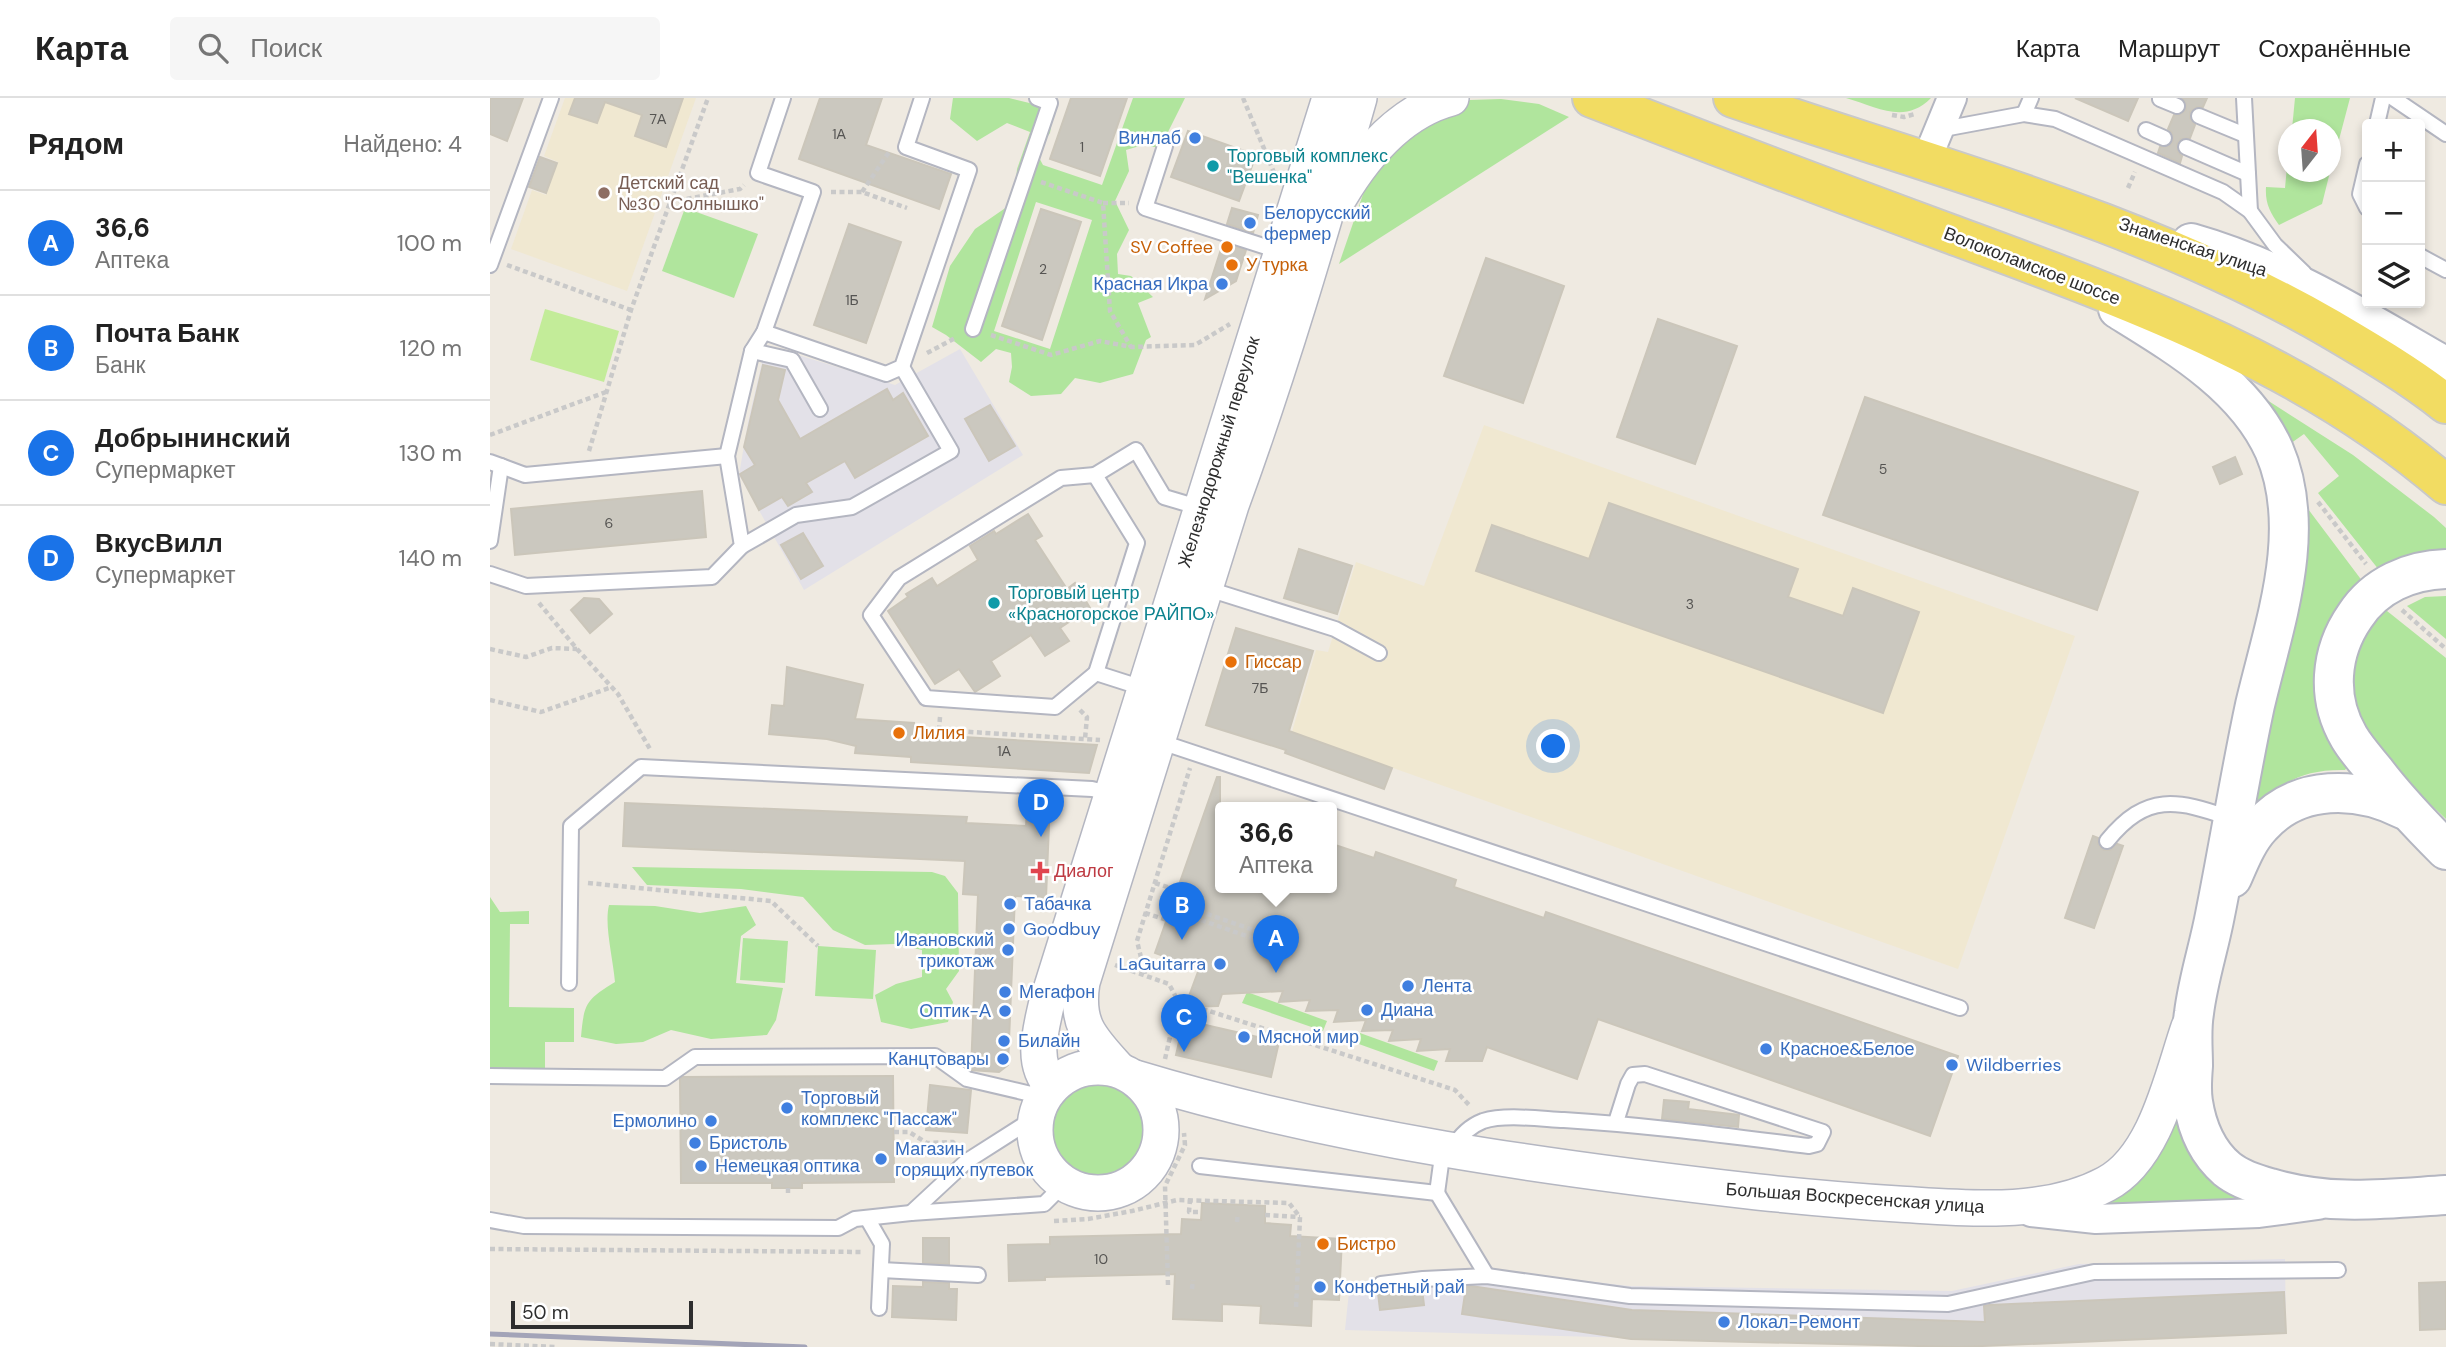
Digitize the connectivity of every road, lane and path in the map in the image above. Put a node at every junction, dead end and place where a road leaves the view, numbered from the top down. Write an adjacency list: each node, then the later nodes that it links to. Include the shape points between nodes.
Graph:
1 (551, 98): 47 (lane)
2 (708, 98): 39 (path)
3 (783, 98): 32 (lane)
4 (922, 98): 29 (lane)
5 (1037, 98): 34 (lane, via 1050,103)
6 (1243, 98): 35 (path)
7 (1308, 98): 31 (street)
8 (1330, 98): 31 (street, Железнодорожный переулок)
9 (1359, 98): 44 (street, Железнодорожный переулок)
10 (1451, 98): 44 (street, via 1412,115 1384,138)
11 (1592, 98): 49 (main road, Волоколамское шоссе)
12 (1732, 98): 28 (main road)
13 (1952, 98): 28 (street)
14 (2031, 98): 20 (lane)
15 (2383, 98): 22 (lane)
16 (2393, 98): 24 (lane)
17 (2160, 99): 19 (lane)
18 (2240, 99): 25 (lane)
19 (2177, 106)
20 (2024, 114): 28 (lane); 43 (lane, via 2055,119 2137,154 2223,192)
21 (2199, 116): 25 (lane)
22 (2378, 119)
23 (2147, 130): 26 (lane)
24 (2446, 134)
25 (2245, 135): 33 (lane)
26 (2164, 138)
27 (1165, 146): 42 (lane)
28 (1932, 146): 38 (main road)
29 (906, 147): 37 (path, via 889,152); 57 (lane, via 969,170)
30 (2186, 147): 33 (lane)
31 (1310, 162): 45 (street, Железнодорожный переулок)
32 (758, 173): 36 (lane); 39 (path, via 740,189)
33 (2248, 174): 43 (lane)
34 (1024, 176): 40 (path); 53 (lane)
35 (1280, 186)
36 (813, 192): 37 (path); 54 (lane)
37 (862, 192): 41 (path)
38 (2045, 201): 50 (main road, Знаменская улица, via 2205,247); 60 (main road, via 2164,246 2279,299 2371,352)
39 (670, 202): 51 (path)
40 (1102, 203): 42 (path, via 1125,201); 55 (path, via 1110,311)
41 (907, 208)
42 (1144, 208): 45 (lane)
43 (2250, 211): 50 (lane, via 2275,245)
44 (1322, 226): 76 (street, Железнодорожный переулок)
45 (1282, 252): 69 (street, Железнодорожный переулок)
46 (2425, 259): 48 (lane)
47 (491, 262): 51 (path)
48 (2446, 270)
49 (2062, 275): 67 (main road, Волоколамское шоссе, via 2213,337 2298,381 2366,424); 95 (main road, via 2155,332 2220,379 2244,403 2275,452 2290,534 2285,577)
50 (2332, 301): 58 (main road, Знаменская улица)
51 (631, 310): 59 (path)
52 (1240, 318): 55 (path, via 1195,345)
53 (973, 329): 55 (path, via 1051,355 1100,341); 57 (path)
54 (764, 332): 56 (lane); 57 (lane, via 886,374)
55 (1132, 347)
56 (752, 351): 61 (lane, via 792,360); 63 (lane)
57 (902, 366): 71 (lane, via 951,451 852,507 796,515)
58 (2446, 367)
59 (607, 392): 62 (path); 65 (path)
60 (2446, 404)
61 (820, 409)
62 (490, 435)
63 (727, 456): 65 (lane); 71 (lane)
64 (496, 464): 65 (lane, via 525,475); 70 (lane)
65 (584, 469)
66 (1095, 475): 69 (lane, via 1136,450 1164,496); 82 (lane, via 1136,543); 86 (lane, via 1061,478 899,579 871,615 926,698)
67 (2446, 485)
68 (2318, 502): 72 (path)
69 (1202, 508): 84 (street, Железнодорожный переулок)
70 (490, 541)
71 (742, 546): 75 (lane, via 712,577)
72 (2367, 565)
73 (2446, 569): 94 (main road, via 2405,576 2372,596 2347,626 2335,663 2333,682 2341,721)
74 (490, 574): 75 (lane)
75 (526, 586): 79 (path)
76 (1205, 588): 81 (lane, via 1335,629); 84 (street, Железнодорожный переулок)
77 (2395, 603): 80 (path)
78 (490, 649): 79 (path, via 526,657 552,648)
79 (577, 649): 83 (path)
80 (2446, 649)
81 (1379, 653)
82 (1096, 673): 84 (lane); 85 (lane)
83 (612, 687): 87 (path, via 541,712); 88 (path)
84 (1158, 692): 90 (street, Железнодорожный переулок); 93 (street, Железнодорожный переулок)
85 (1069, 695): 86 (lane, via 1055,707); 89 (path, via 1087,718)
86 (941, 699): 89 (path, via 939,730)
87 (490, 700)
88 (638, 726)
89 (1085, 739): 91 (path)
90 (1157, 740): 92 (lane); 93 (street, Железнодорожный переулок)
91 (1107, 743)
92 (1195, 753): 99 (path); 113 (lane)
93 (1125, 798): 98 (lane, via 1091,789 641,767 571,826); 116 (street, Железнодорожный переулок, via 1079,999 1080,1015 1098,1047); 118 (street, Железнодорожный переулок, via 1072,921 1041,1030)
94 (2405, 810): 97 (main road); 103 (main road, via 2384,799 2335,792 2296,801 2276,812 2244,851)
95 (2232, 818): 96 (lane, via 2184,805 2152,805); 103 (main road)
96 (2107, 841)
97 (2446, 850)
98 (570, 882): 107 (path, via 771,901); 111 (lane)
99 (1154, 883): 100 (path); 101 (path)
100 (1177, 890)
101 (1145, 913): 104 (path); 110 (path, via 1137,941)
102 (1208, 914): 106 (path)
103 (2215, 915): 114 (main road)
104 (1167, 920)
105 (1201, 920): 108 (path)
106 (1283, 940)
107 (818, 946)
108 (1275, 946)
109 (1107, 962): 110 (path)
110 (1145, 975): 112 (path, via 1169,984)
111 (569, 983)
112 (1178, 1001): 115 (path); 120 (path, via 1455,1090)
113 (1960, 1008)
114 (2193, 1014): 130 (main road, via 2192,1099 2211,1153 2229,1170 2254,1183 2289,1194); 131 (street, via 2158,1116 2128,1168 2107,1184 2074,1197)
115 (1165, 1060)
116 (1127, 1073): 118 (street, via 1078,1069); 119 (street, Большая Воскресенская улица); 123 (street, via 1153,1098 1162,1128)
117 (490, 1076): 118 (lane, via 665,1078 695,1057 935,1056 967,1080)
118 (1044, 1100): 127 (street, via 1034,1132 1040,1154); 133 (lane)
119 (1227, 1104): 123 (street, Большая Воскресенская улица, via 1201,1106 1183,1115 1169,1128); 125 (street, Большая Воскресенская улица)
120 (1474, 1110)
121 (1616, 1122): 121 (lane, via 1810,1146 1817,1144 1823,1132 1645,1074 1633,1075); 125 (lane, via 1493,1119 1474,1126)
122 (894, 1132): 124 (path, via 909,1132 927,1143 953,1142)
123 (1172, 1138): 127 (street, via 1148,1170 1124,1188 1093,1193); 146 (path, via 1185,1145 1165,1186)
124 (957, 1147)
125 (1447, 1150): 128 (lane); 131 (street, Большая Воскресенская улица, via 1818,1199)
126 (1200, 1166): 128 (lane)
127 (1064, 1184): 133 (lane, via 1044,1204)
128 (1437, 1193): 143 (lane)
129 (2446, 1195): 130 (main road, Большая Воскресенская улица)
130 (2348, 1202): 131 (street, Большая Воскресенская улица, via 2259,1213 2095,1219)
131 (1997, 1209)
132 (1201, 1212): 136 (path, via 1189,1212 1190,1199 1289,1203)
133 (911, 1213): 137 (lane)
134 (1237, 1214): 139 (path)
135 (1265, 1215): 136 (path)
136 (1300, 1217): 149 (path)
137 (867, 1218): 138 (lane, via 838,1228 524,1226); 140 (lane, via 882,1244)
138 (490, 1220)
139 (1237, 1222)
140 (881, 1270): 142 (lane); 148 (lane)
141 (2338, 1270): 143 (lane, via 2094,1272 1948,1304 1630,1297)
142 (978, 1275)
143 (1487, 1276): 145 (lane)
144 (1193, 1280): 147 (path)
145 (1381, 1284)
146 (1168, 1285)
147 (1192, 1289)
148 (879, 1308)
149 (1296, 1308)
150 (490, 1344): 151 (path)
151 (556, 1347)

